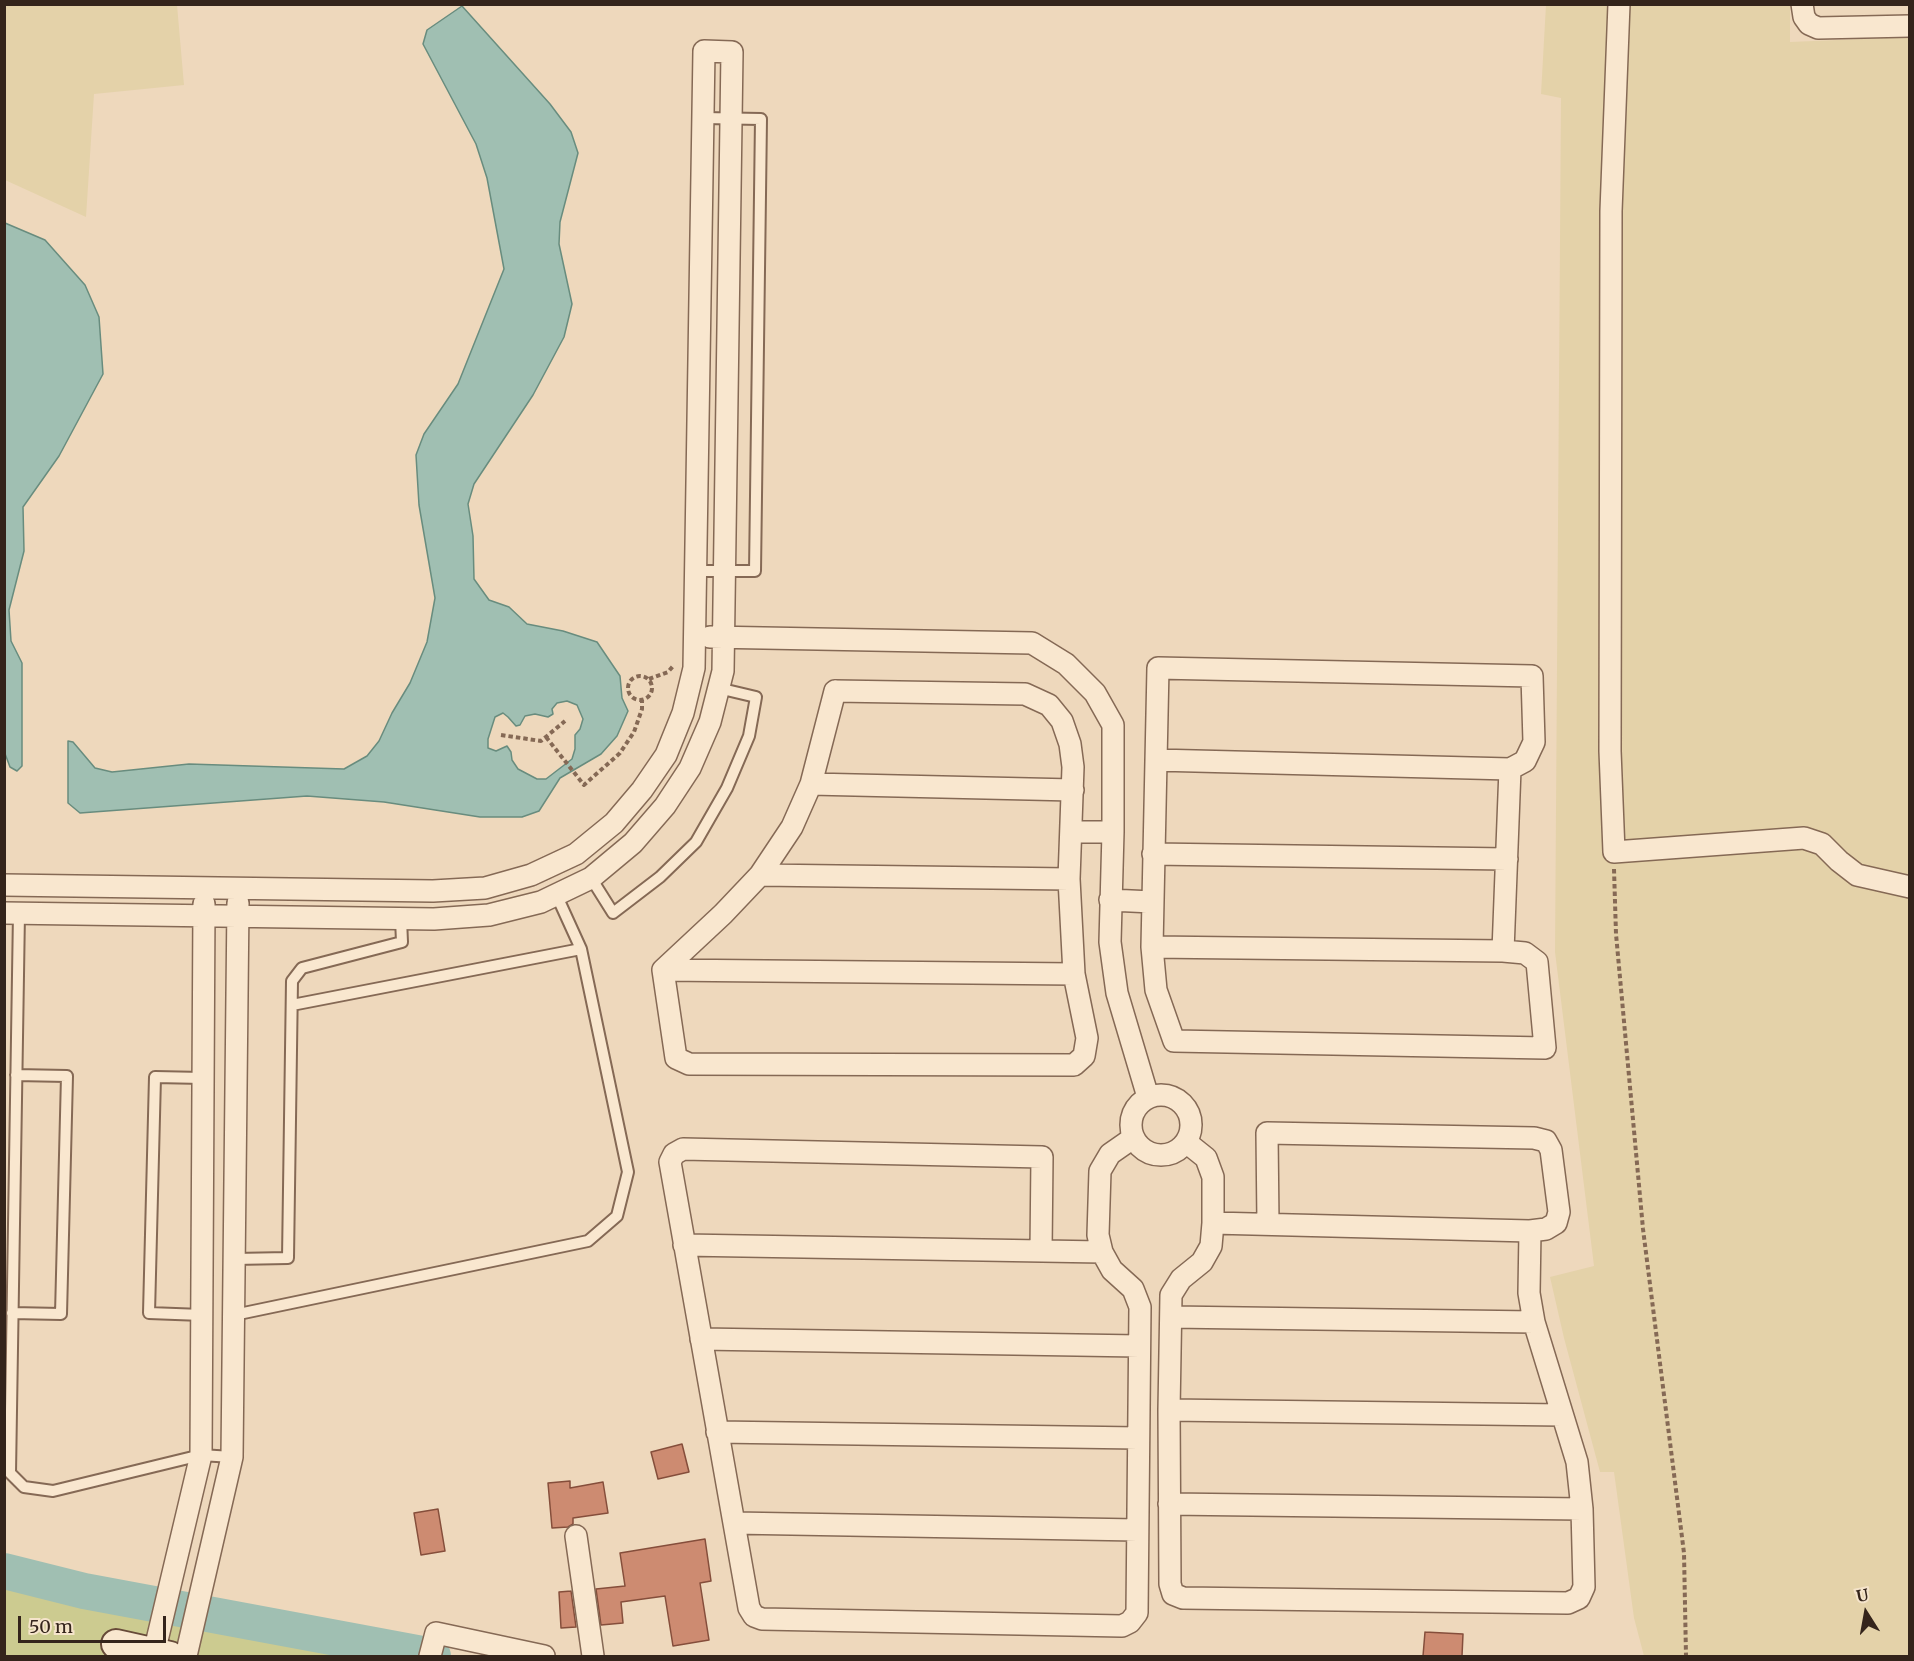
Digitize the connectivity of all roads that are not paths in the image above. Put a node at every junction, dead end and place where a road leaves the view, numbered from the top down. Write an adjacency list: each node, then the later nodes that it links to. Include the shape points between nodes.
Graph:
1 (1619, 4): 23 (street, via 1611,223 1610,751 1614,852 1804,837 1822,844 1857,875)
2 (1802, 4): 3 (street, via 1804,17 1818,28)
3 (1910, 26)
4 (703, 118): 5 (lane); 5 (street, via 704,51 732,51); 6 (street)
5 (731, 118): 7 (street); 7 (lane, via 761,119 755,571)
6 (695, 571): 7 (lane); 8 (street)
7 (723, 571): 9 (street)
8 (694, 637): 9 (street); 25 (street, via 689,690 666,755 614,823 576,854 531,875 484,888)
9 (722, 638): 10 (street, via 723,671); 16 (street, via 1032,643 1066,664 1095,693 1113,725)
10 (718, 688): 20 (street, via 710,722 690,768 665,806 633,843); 20 (lane, via 756,697 749,736 727,788 696,842 660,877 613,913)
11 (1156, 760): 12 (street); 12 (street, via 1158,669 1532,676 1534,742 1525,761); 17 (street)
12 (1510, 769): 18 (street)
13 (812, 784): 14 (street); 14 (street, via 835,691 1025,694 1049,705 1062,722 1070,744); 19 (street, via 792,827)
14 (1073, 790): 15 (street)
15 (1072, 832): 16 (street); 21 (street)
16 (1113, 832): 27 (street)
17 (1153, 854): 18 (street); 28 (street)
18 (1507, 859): 35 (street)
19 (760, 875): 21 (street); 36 (street)
20 (591, 878): 26 (street)
21 (1070, 879): 37 (street)
22 (4, 885): 24 (street)
23 (1910, 887)
24 (204, 888): 25 (street); 30 (street)
25 (238, 889): 31 (street)
26 (556, 894): 32 (street, via 541,902 489,915); 34 (lane)
27 (1110, 900): 28 (street); 41 (street, via 1110,942 1117,993)
28 (1152, 902): 33 (street)
29 (12, 913): 30 (street); 39 (lane)
30 (203, 916): 31 (street); 40 (street)
31 (238, 918): 32 (street); 50 (street)
32 (401, 919): 38 (lane, via 402,942 302,968 292,981)
33 (1152, 947): 35 (street); 35 (street, via 1156,990 1174,1041 1545,1048 1537,962 1525,953)
34 (581, 949): 38 (lane); 53 (lane, via 628,1172 617,1216 588,1241)
35 (1503, 951)
36 (663, 970): 37 (street); 37 (street, via 676,1058 689,1064 1074,1065 1084,1056 1087,1038)
37 (1074, 974)
38 (292, 1005): 50 (lane, via 288,1258)
39 (16, 1075): 51 (lane); 51 (lane, via 67,1076 62,1314)
40 (203, 1078): 52 (street); 52 (lane, via 155,1077 149,1313)
41 (1148, 1097): 42 (street, via 1136,1107 1130,1122); 43 (street, via 1164,1094 1179,1100 1189,1112 1192,1127)
42 (1133, 1138): 43 (street, via 1143,1150 1158,1156 1174,1152); 49 (street, via 1110,1154 1100,1171 1098,1234)
43 (1186, 1142): 44 (street, via 1206,1158 1213,1177)
44 (1213, 1223): 45 (street); 54 (street, via 1211,1246 1202,1262 1180,1279 1171,1295)
45 (1268, 1224): 46 (street); 46 (street, via 1267,1133 1534,1138 1546,1142 1551,1150 1559,1212 1556,1223)
46 (1530, 1231): 55 (street, via 1529,1293)
47 (684, 1245): 48 (street); 48 (street, via 670,1161 683,1149 1042,1157); 56 (street)
48 (1041, 1251): 49 (street)
49 (1102, 1252): 57 (street, via 1112,1270 1133,1289 1140,1307)
50 (234, 1258): 53 (street)
51 (12, 1313): 62 (lane, via 10,1473 24,1487 53,1491)
52 (201, 1315): 53 (street); 62 (street)
53 (234, 1315): 63 (street)
54 (1171, 1317): 55 (street); 58 (street)
55 (1534, 1322): 59 (street)
56 (701, 1339): 57 (street); 60 (street)
57 (1139, 1346): 61 (street)
58 (1169, 1410): 59 (street); 64 (street)
59 (1562, 1415): 65 (street, via 1577,1461)
60 (717, 1432): 61 (street); 66 (street)
61 (1138, 1438): 67 (street)
62 (201, 1455): 63 (lane); 71 (street, via 162,1619)
63 (232, 1457): 72 (street)
64 (1169, 1504): 65 (street); 65 (street, via 1170,1584 1173,1594 1183,1598 1568,1603 1579,1598 1584,1587)
65 (1582, 1509)
66 (734, 1524): 67 (street); 67 (street, via 749,1608 762,1619 1122,1626 1137,1613)
67 (1137, 1530)
68 (576, 1536): 74 (street)
69 (116, 1644): 71 (main road)
70 (432, 1651): 73 (street, via 436,1633)
71 (162, 1655)
72 (186, 1656)
73 (544, 1656)
74 (593, 1656)

